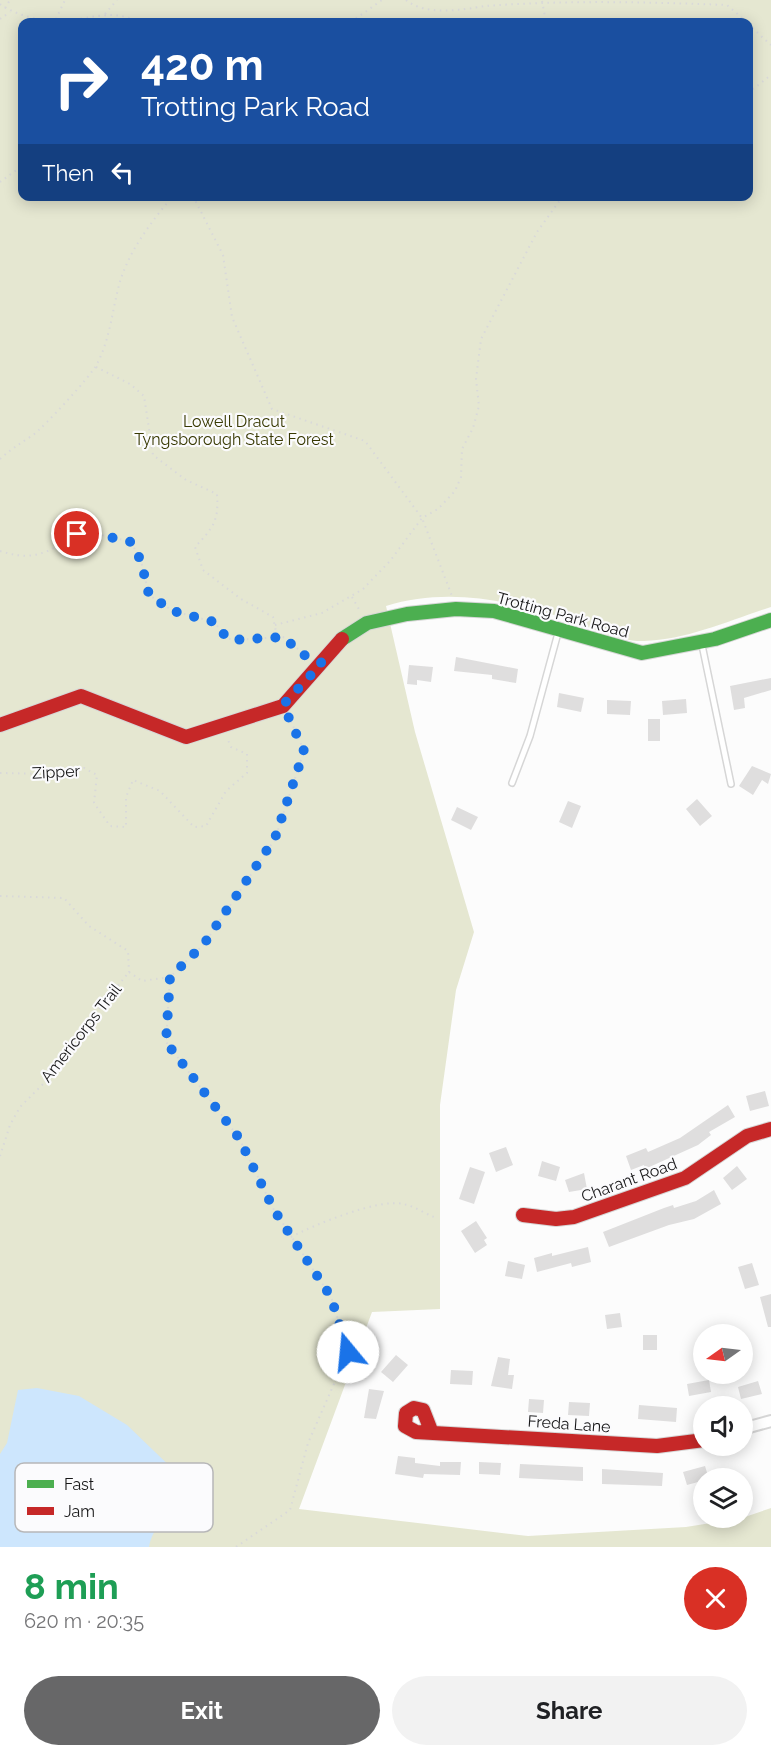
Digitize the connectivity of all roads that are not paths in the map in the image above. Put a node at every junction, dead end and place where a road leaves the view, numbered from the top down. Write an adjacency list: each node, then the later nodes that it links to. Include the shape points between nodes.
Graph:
1 (771, 621): 3 (street, Trotting Park Road)
2 (560, 629): 3 (street, Trotting Park Road, via 642,653); 4 (street, Trotting Park Road, via 494,611 456,609 367,623 341,640 283,705 186,737 81,696); 5 (lane, via 530,736)
3 (702, 642): 6 (lane)
4 (0, 726)
5 (512, 783)
6 (731, 784)
7 (771, 1130): 8 (street, Charant Road, via 747,1136 685,1178 574,1217)
8 (523, 1215)
9 (771, 1421): 10 (street)
10 (753, 1426)
11 (432, 1433): 12 (street, Freda Lane, via 651,1446)
12 (693, 1443)

